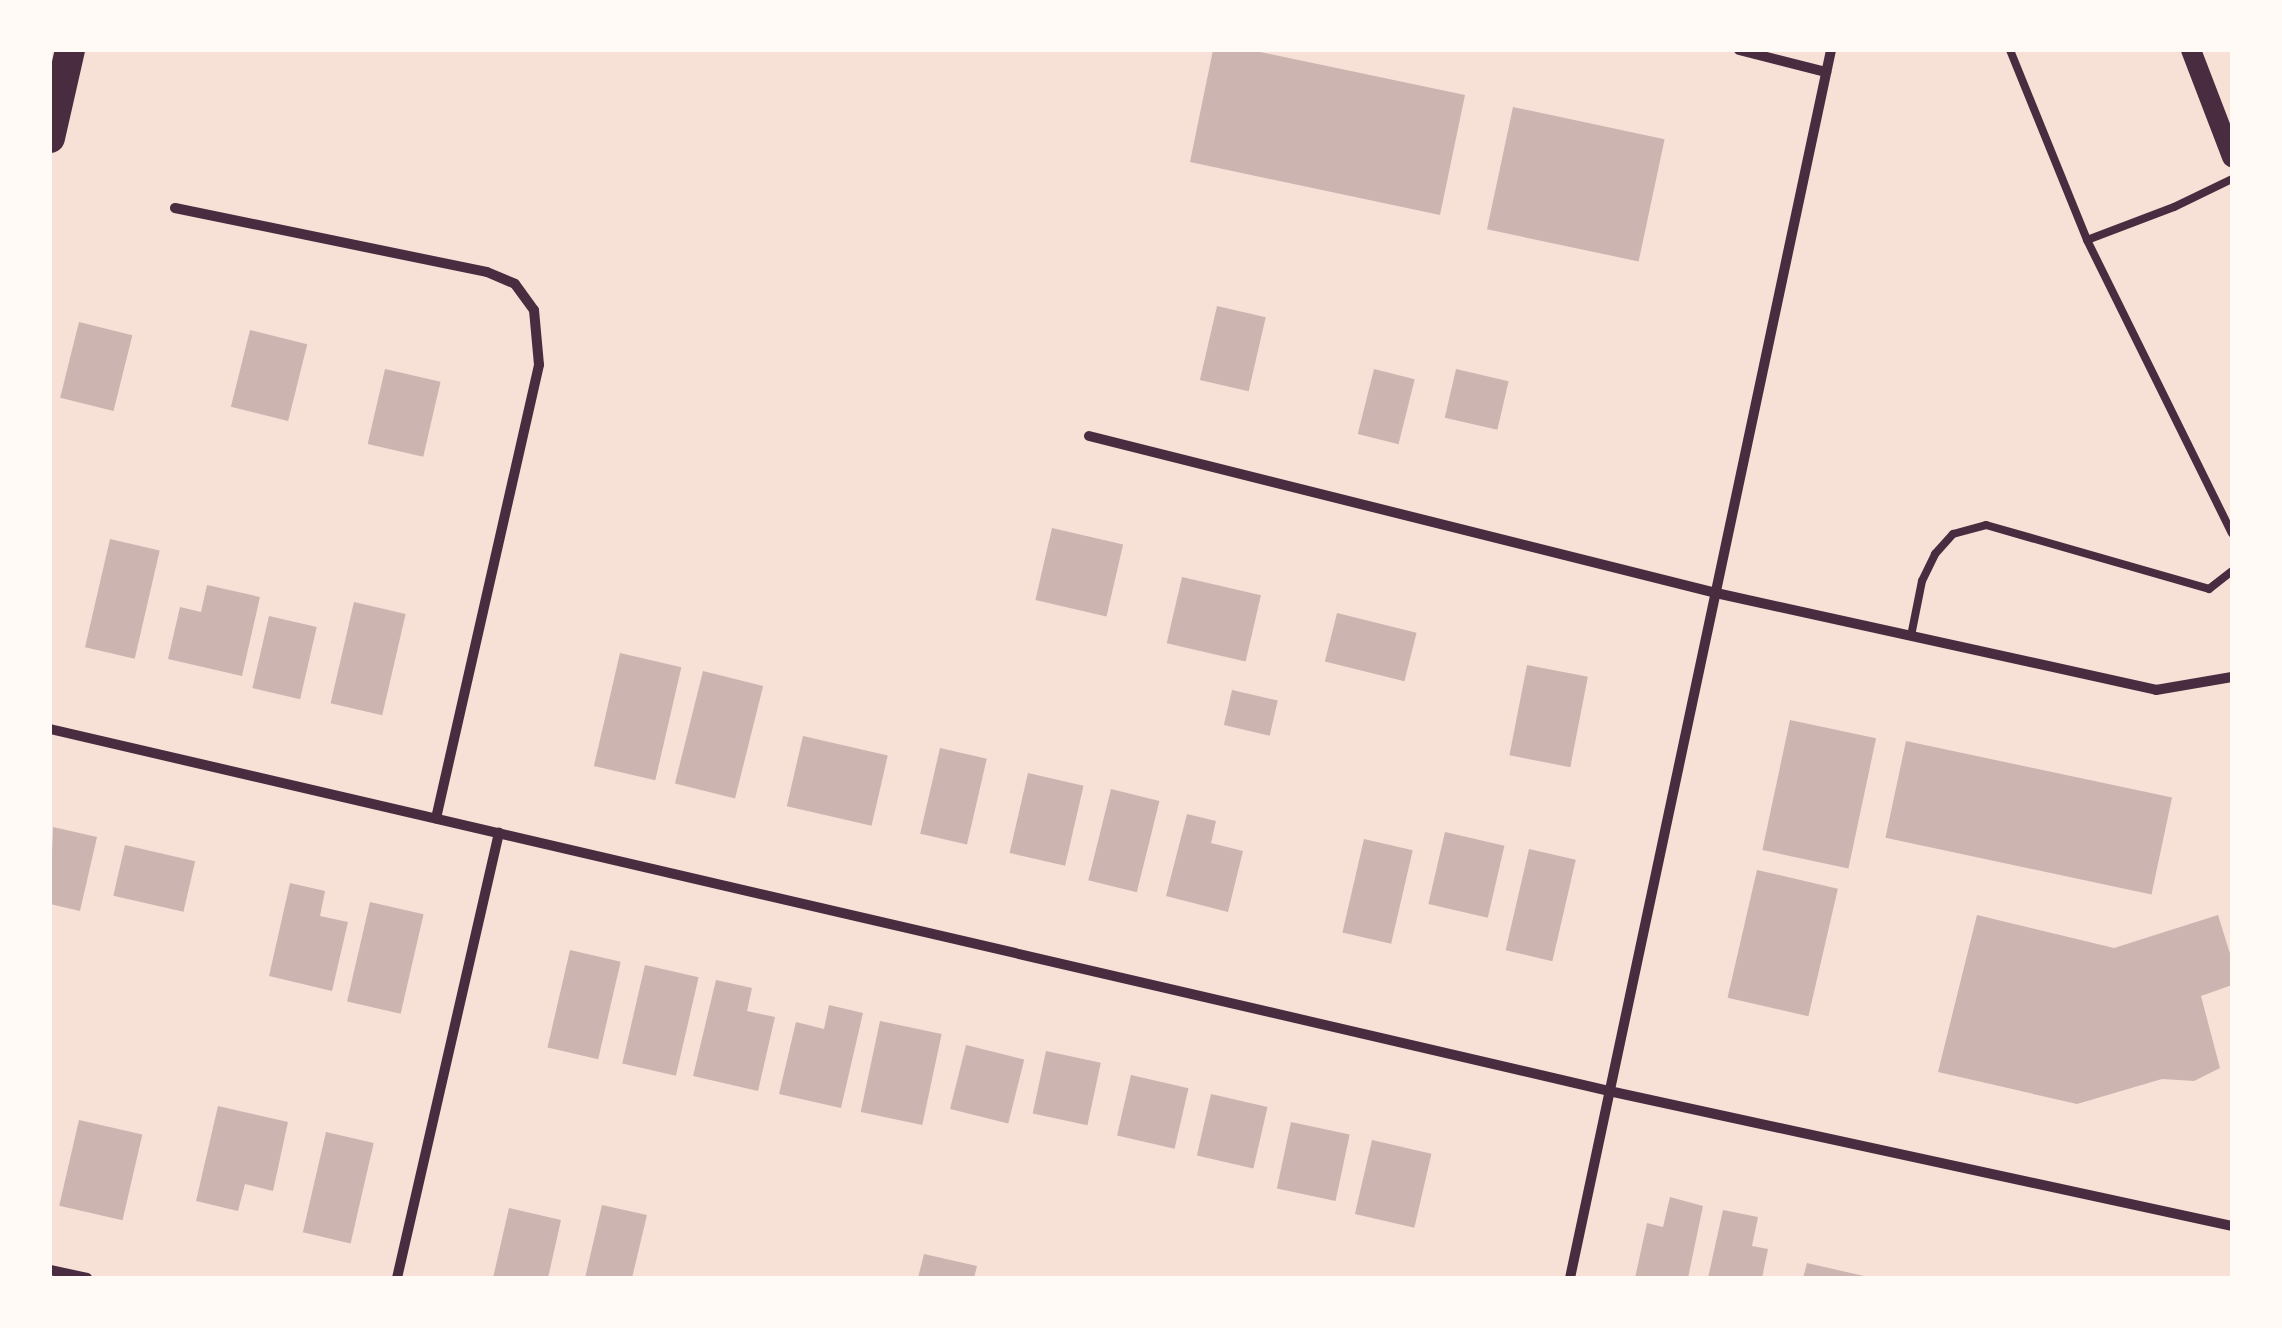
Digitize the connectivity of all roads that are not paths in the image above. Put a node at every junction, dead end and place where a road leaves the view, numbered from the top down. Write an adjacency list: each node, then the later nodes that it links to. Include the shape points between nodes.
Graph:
1 (70, 50): 7 (highway)
2 (1740, 50): 6 (street)
3 (1831, 50): 6 (street)
4 (2010, 50): 11 (lane)
5 (2191, 50): 8 (main road)
6 (1826, 72): 15 (street)
7 (50, 138)
8 (2232, 157)
9 (2232, 179): 11 (lane)
10 (176, 208): 19 (street, via 486,272 514,284 534,310 539,364)
11 (2087, 240): 13 (lane)
12 (1089, 436): 15 (street)
13 (2232, 533)
14 (2232, 571): 16 (lane, via 2209,589 1986,525 1953,534 1935,554)
15 (1716, 593): 16 (street); 21 (street)
16 (1911, 636): 17 (street, via 2156,690)
17 (2232, 677)
18 (50, 729): 19 (street)
19 (436, 818): 20 (street)
20 (499, 833): 21 (street); 25 (street)
21 (1610, 1091): 22 (street); 26 (street)
22 (2232, 1226)
23 (50, 1270): 24 (street)
24 (87, 1278)
25 (397, 1278)
26 (1570, 1278)

